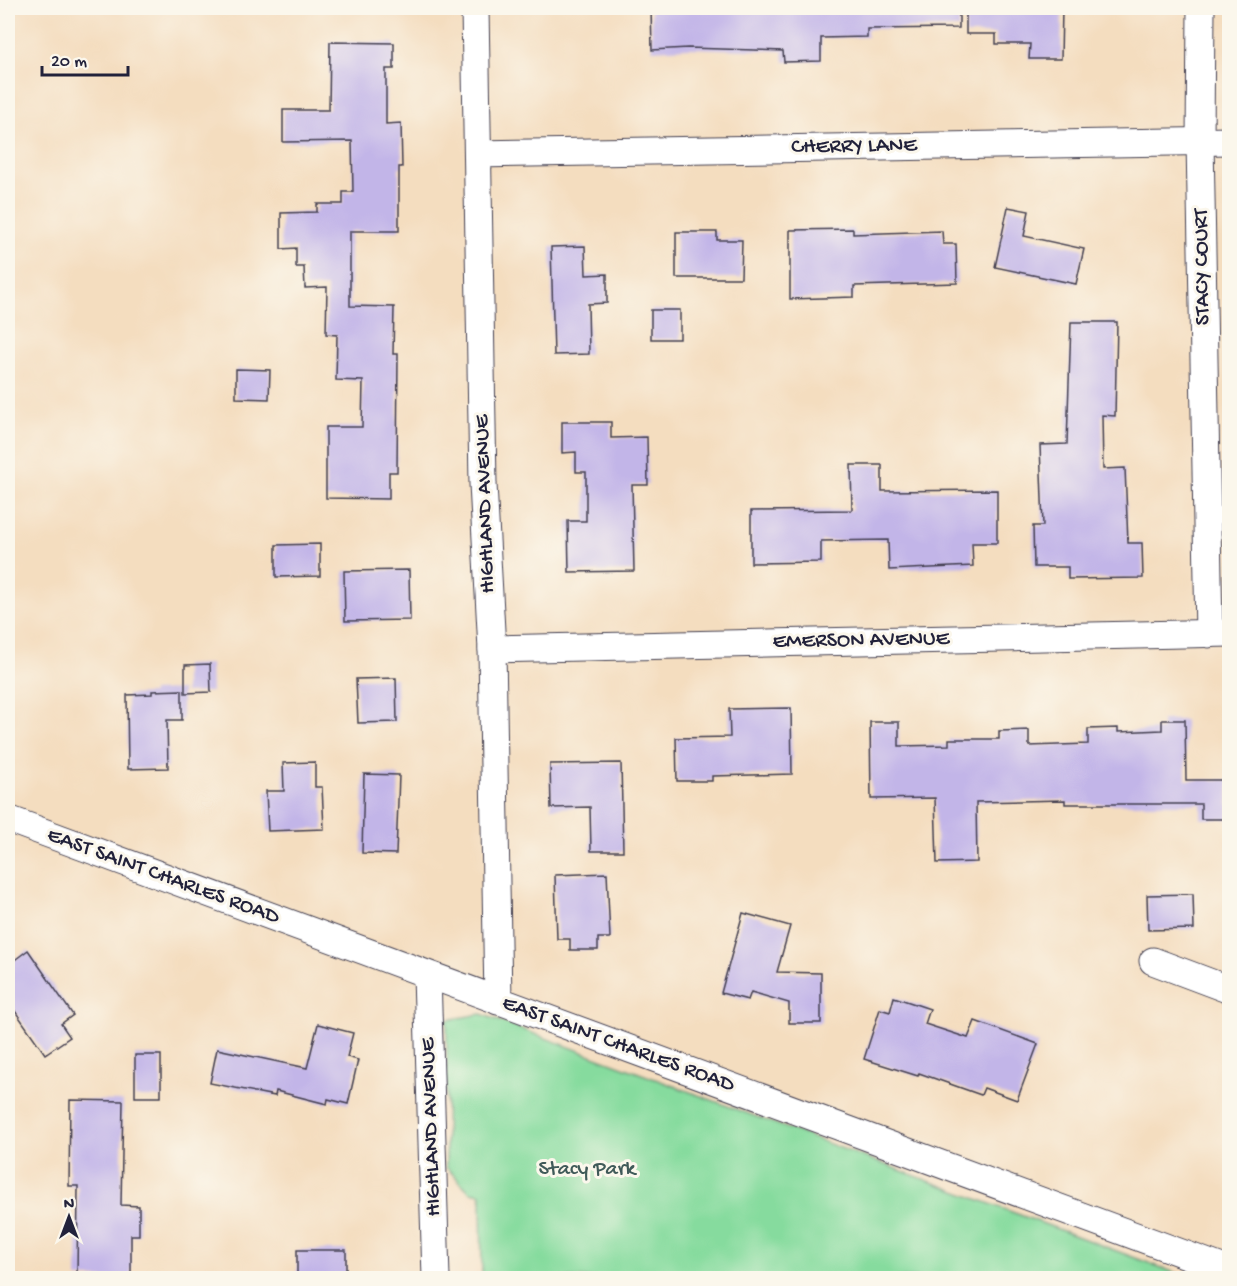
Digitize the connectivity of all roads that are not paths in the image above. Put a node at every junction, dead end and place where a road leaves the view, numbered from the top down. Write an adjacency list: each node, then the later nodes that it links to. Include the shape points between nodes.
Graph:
1 (475, 8): 5 (street, HIGHLAND AVENUE)
2 (1200, 8): 3 (street, STACY COURT)
3 (1200, 141): 4 (street, CHERRY LANE); 5 (street, CHERRY LANE); 6 (street, STACY COURT)
4 (1230, 141)
5 (478, 154): 7 (street, HIGHLAND AVENUE, via 483,484)
6 (1219, 634): 7 (street, EMERSON AVENUE)
7 (492, 649): 12 (street, HIGHLAND AVENUE)
8 (8, 819): 10 (street, EAST SAINT CHARLES ROAD)
9 (1154, 961): 11 (street)
10 (427, 975): 12 (street, EAST SAINT CHARLES ROAD); 14 (street, HIGHLAND AVENUE)
11 (1230, 990)
12 (498, 1001): 13 (street, EAST SAINT CHARLES ROAD)
13 (1230, 1271)
14 (436, 1278)

